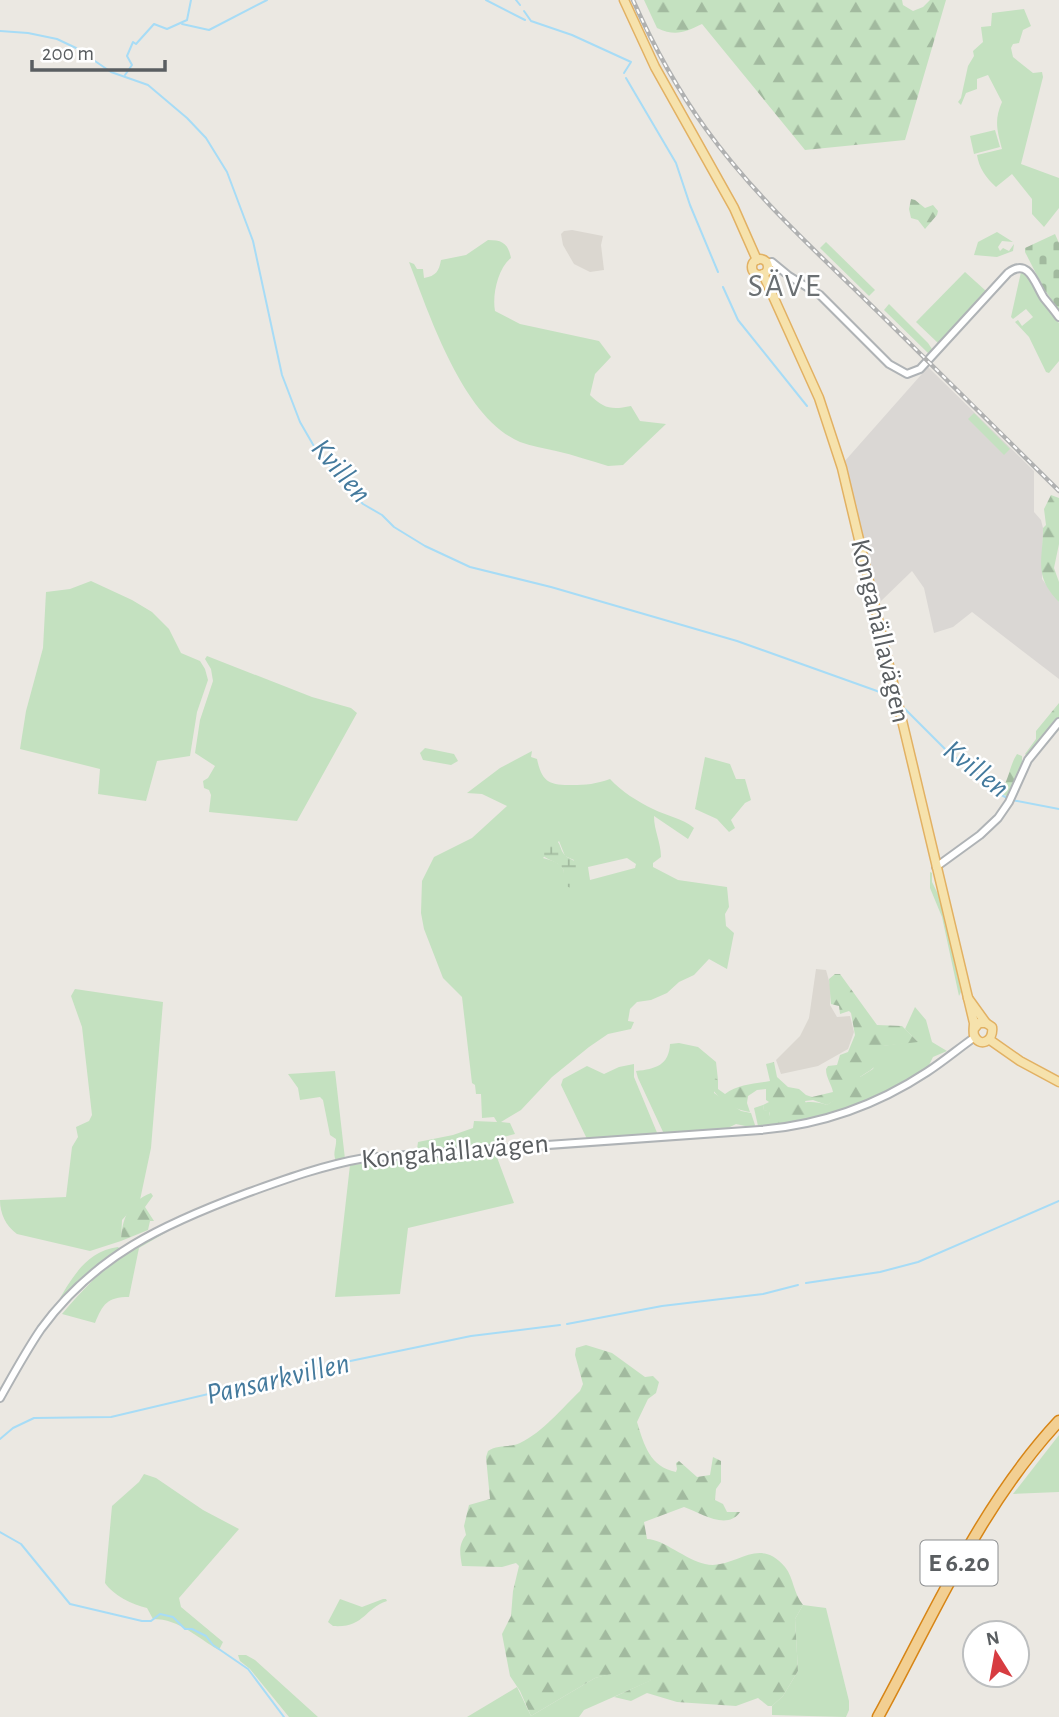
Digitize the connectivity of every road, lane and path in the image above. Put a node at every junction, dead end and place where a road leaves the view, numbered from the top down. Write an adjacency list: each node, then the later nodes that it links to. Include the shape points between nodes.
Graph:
1 (624, 0): 2 (main road, Kongahällavägen)
2 (757, 260): 3 (main road); 4 (main road, Kongahällavägen, via 752,269)
3 (767, 263): 4 (main road); 5 (street, via 811,288 882,357 909,374 1008,273 1020,268 1029,271)
4 (763, 274): 7 (main road, Kongahällavägen, via 813,384 842,468)
5 (1059, 317)
6 (1059, 723): 7 (street, via 1028,760 1005,809 985,831)
7 (936, 867): 8 (main road, Kongahällavägen)
8 (968, 998): 9 (main road, Kongahällavägen); 10 (main road, Kongahällavägen)
9 (986, 1023): 10 (main road, Kongahällavägen, via 979,1023); 11 (main road, Kongahällavägen, via 993,1030)
10 (975, 1033): 11 (main road, via 982,1042); 13 (street, Kongahällavägen, via 934,1068 900,1088 851,1111 813,1122 770,1129 365,1158 312,1170 190,1215 126,1248 81,1284 38,1334)
11 (990, 1040): 12 (main road)
12 (1059, 1082)
13 (0, 1398)
14 (1059, 1420): 15 (highway, E 6.20, via 984,1520)
15 (878, 1717)

